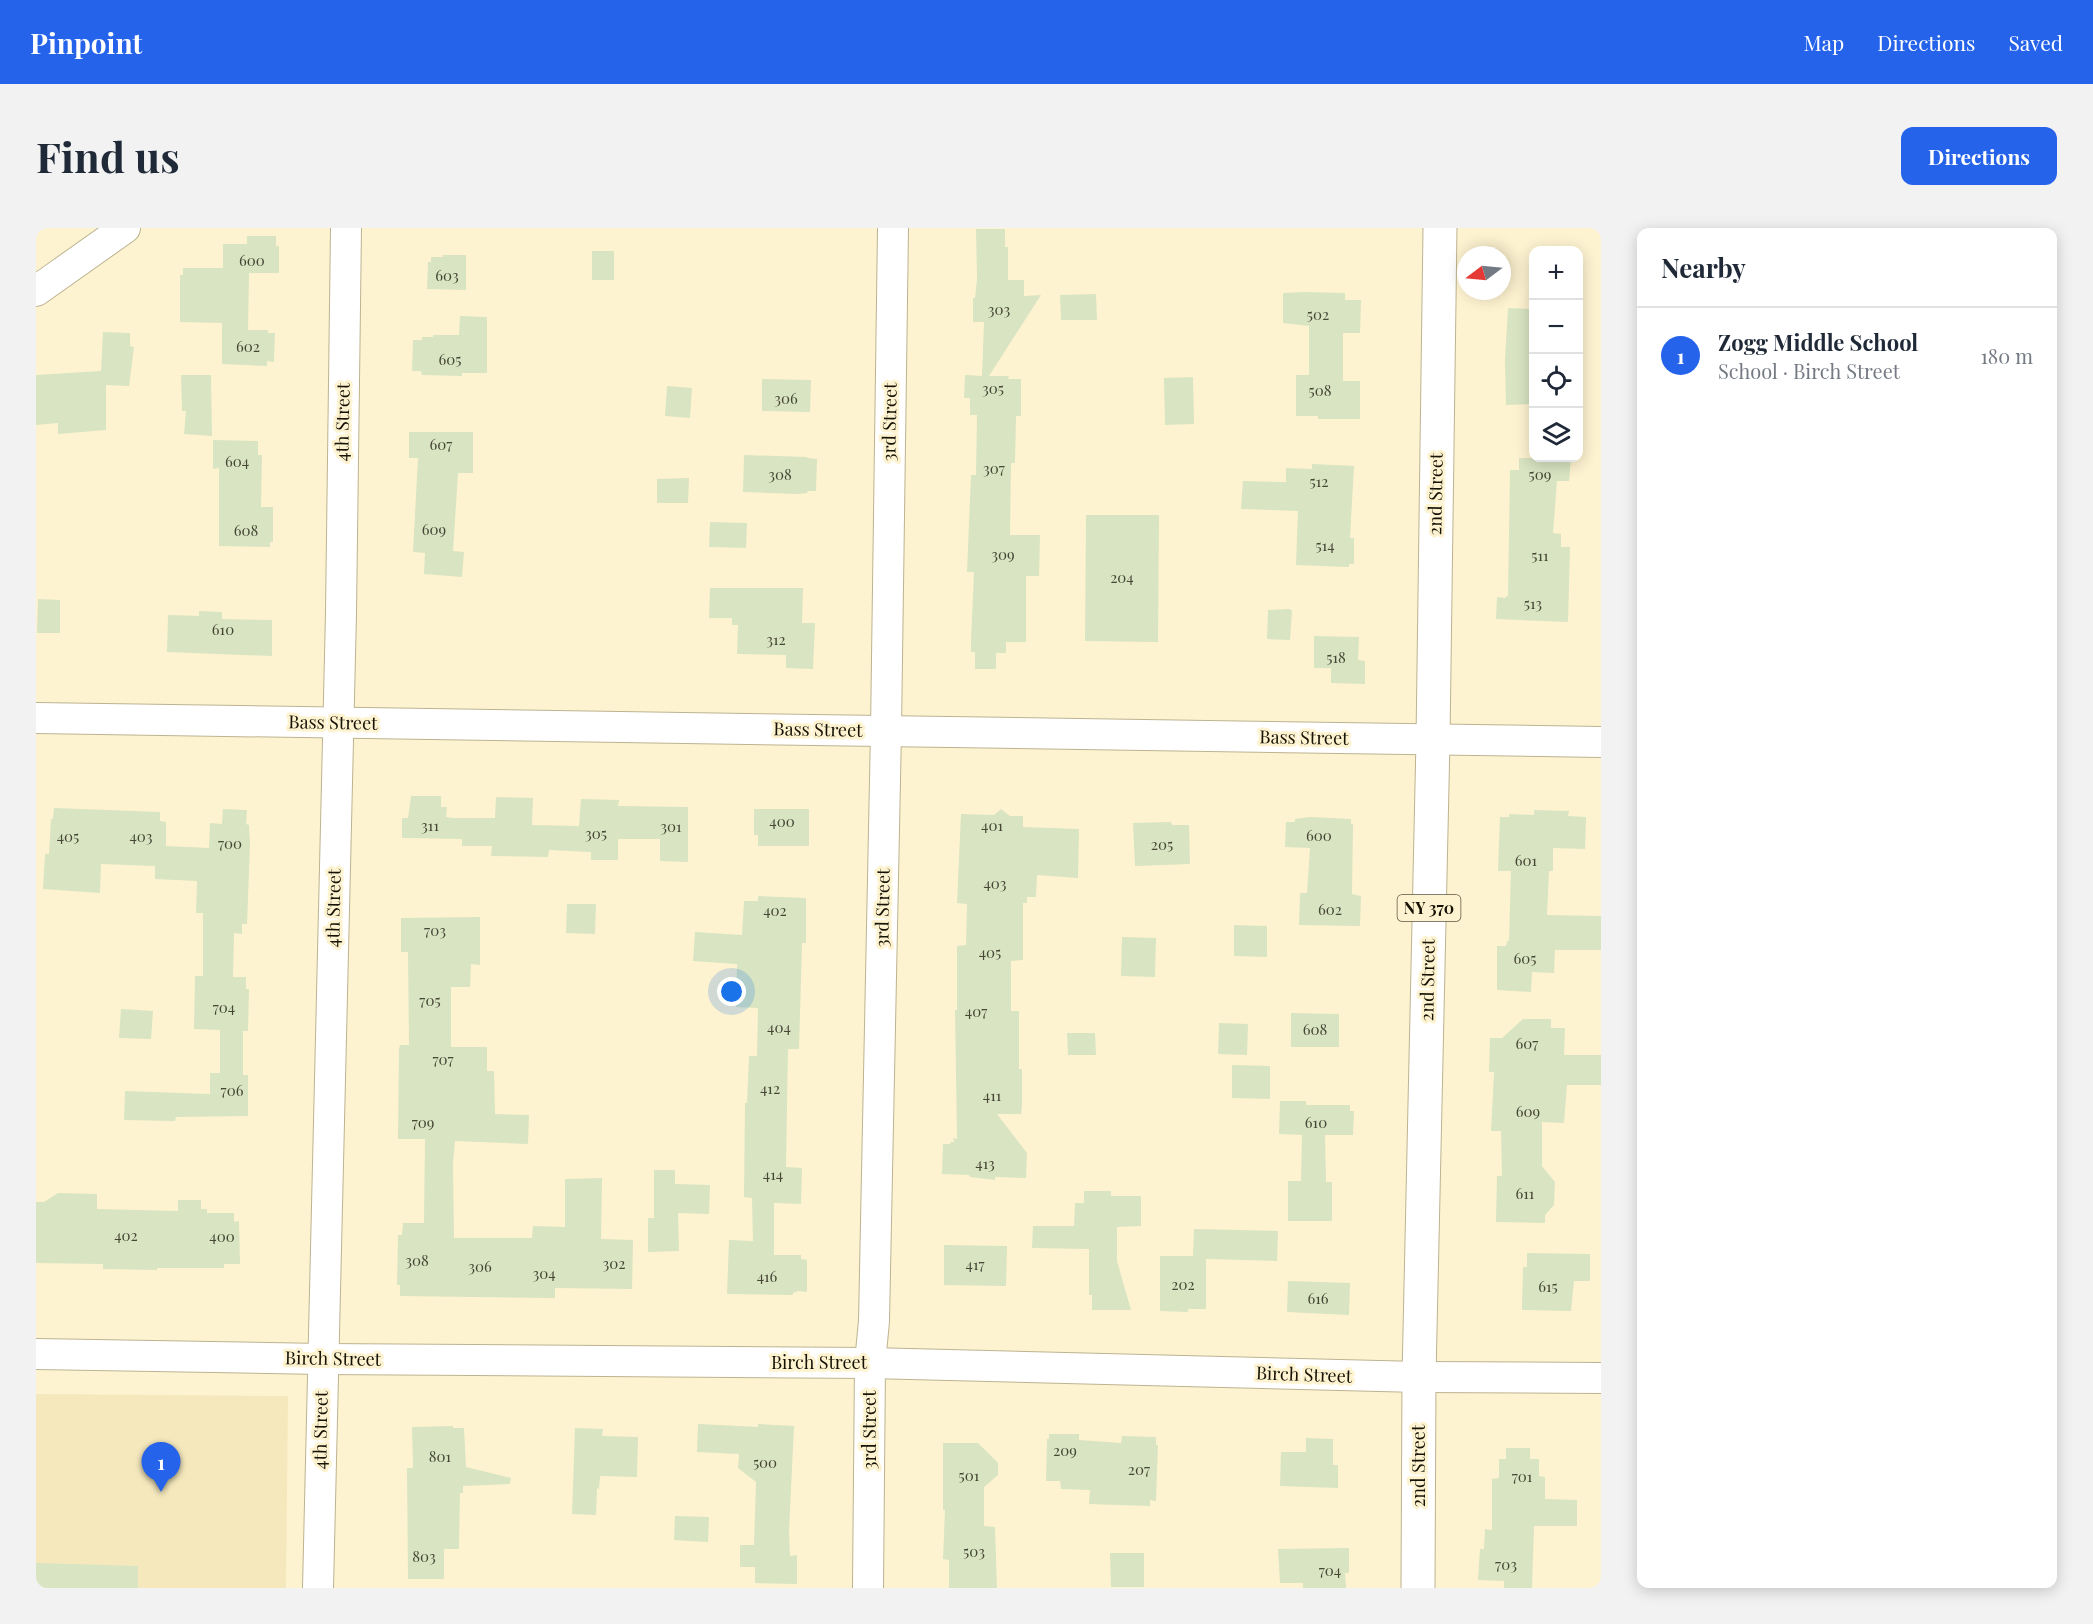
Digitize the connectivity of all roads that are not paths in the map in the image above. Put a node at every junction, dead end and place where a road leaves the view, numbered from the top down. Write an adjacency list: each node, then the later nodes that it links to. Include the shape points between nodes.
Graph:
1 (125, 228): 5 (street)
2 (346, 228): 7 (street, 4th Street)
3 (893, 228): 8 (street, 3rd Street)
4 (1440, 228): 9 (main road, 2nd Street / NY 370)
5 (36, 291)
6 (36, 718): 7 (street, Bass Street)
7 (339, 723): 8 (street, Bass Street); 12 (street, 4th Street)
8 (886, 731): 9 (street, Bass Street); 13 (street, 3rd Street)
9 (1432, 740): 10 (street, Bass Street); 14 (main road, 2nd Street / NY 370)
10 (1601, 742)
11 (36, 1354): 12 (street, Birch Street)
12 (323, 1359): 13 (street, Birch Street); 16 (street, 4th Street)
13 (870, 1363): 14 (street, Birch Street); 17 (street, 3rd Street)
14 (1419, 1377): 15 (street, Birch Street); 18 (main road, 2nd Street / NY 370)
15 (1601, 1378)
16 (318, 1588)
17 (868, 1588)
18 (1418, 1588)

